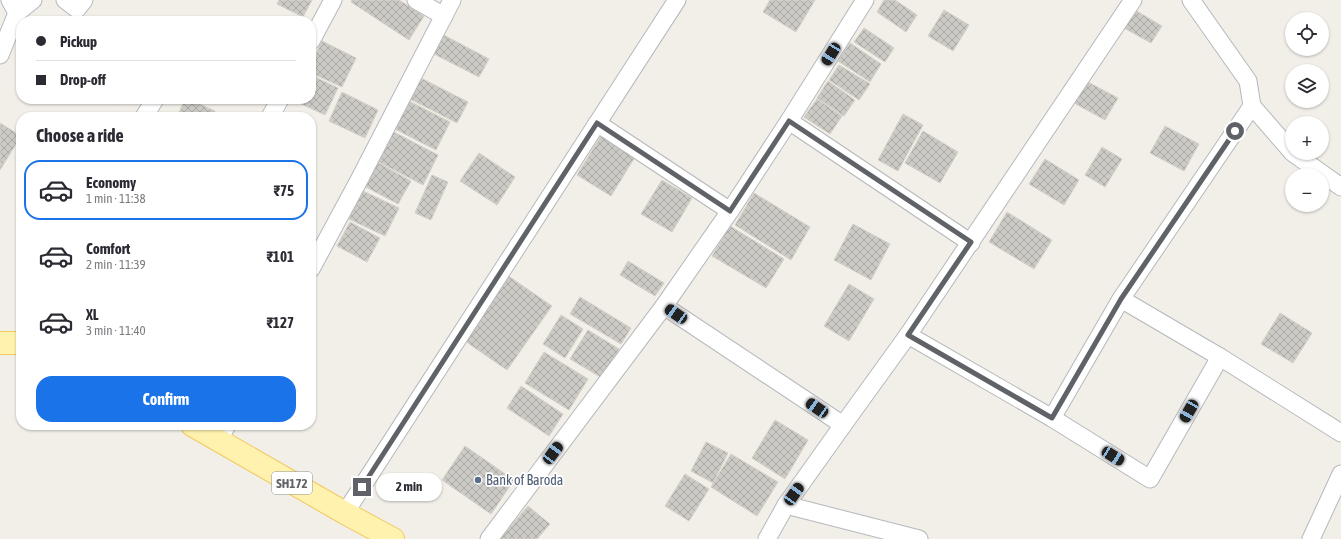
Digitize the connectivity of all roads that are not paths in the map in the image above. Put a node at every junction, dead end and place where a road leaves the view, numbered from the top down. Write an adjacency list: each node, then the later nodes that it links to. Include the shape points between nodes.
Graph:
1 (33, 0): 11 (street)
2 (65, 0): 3 (street, via 77,9)
3 (84, 0)
4 (333, 0): 13 (street)
5 (416, 0): 12 (street)
6 (452, 0): 12 (street)
7 (677, 0): 17 (street)
8 (865, 0): 16 (street)
9 (1133, 0): 22 (street)
10 (1191, 0): 15 (street, via 1248,81)
11 (14, 6): 14 (street)
12 (444, 16): 23 (street)
13 (316, 32)
14 (0, 55)
15 (1252, 106): 18 (street); 24 (street)
16 (789, 121): 21 (street); 22 (street)
17 (597, 123): 21 (street); 37 (street)
18 (1285, 145)
19 (1302, 160): 20 (street)
20 (1341, 187)
21 (730, 211): 25 (street)
22 (971, 242): 26 (street)
23 (316, 260)
24 (1121, 299): 29 (street); 30 (street)
25 (664, 306): 31 (street); 39 (street)
26 (908, 335): 30 (street); 31 (street)
27 (16, 343): 28 (main road)
28 (0, 344)
29 (1220, 357): 30 (street, via 1150,479); 34 (street)
30 (1052, 418)
31 (843, 425): 36 (street)
32 (211, 430): 33 (main road, SH172)
33 (222, 433): 37 (main road, SH172)
34 (1341, 433)
35 (1341, 474): 42 (street)
36 (786, 506): 40 (street); 41 (street)
37 (345, 513): 38 (main road, SH172)
38 (392, 539)
39 (489, 539)
40 (767, 539)
41 (919, 539)
42 (1311, 539)

